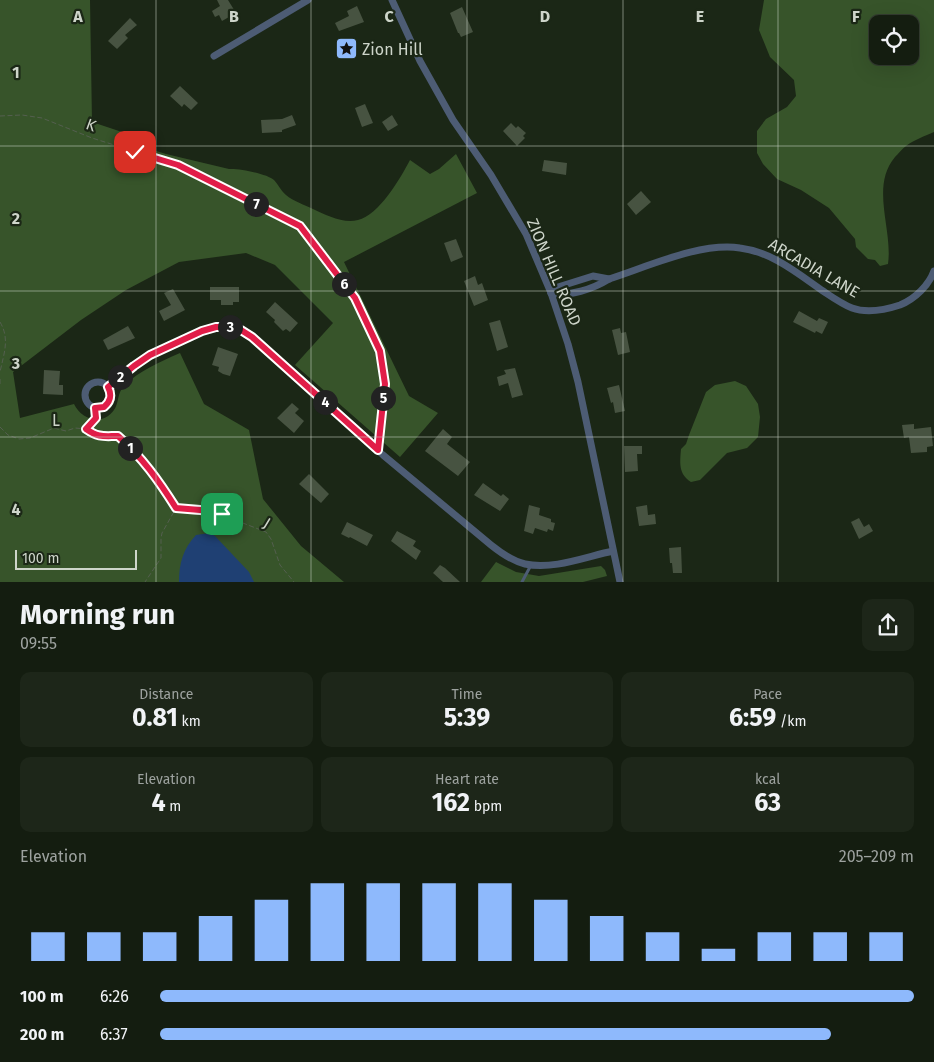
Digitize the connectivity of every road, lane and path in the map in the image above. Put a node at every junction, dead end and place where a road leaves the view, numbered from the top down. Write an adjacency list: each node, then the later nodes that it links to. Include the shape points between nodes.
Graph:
1 (308, 0): 3 (street)
2 (392, 0): 6 (street, ZION HILL ROAD, via 420,62 452,120 491,175 526,234)
3 (214, 56)
4 (0, 116): 15 (path, K, via 22,114 42,118 92,138 178,165 300,226 355,298 380,351 385,384)
5 (934, 270): 6 (street, ARCADIA LANE, via 916,296 880,311 853,308 767,255 738,247 694,250 609,279 597,287 561,295)
6 (551, 293): 17 (street, ZION HILL ROAD, via 574,363)
7 (0, 322): 8 (path, via 6,333)
8 (0, 372)
9 (0, 379): 10 (path)
10 (0, 384)
11 (108, 387): 12 (street, via 111,396 108,404); 12 (street, via 97,382 86,388 85,400); 15 (street, via 160,350 216,327 235,328 252,337)
12 (95, 408): 14 (path, via 96,418)
13 (0, 427): 14 (path, L, via 8,436 19,439 54,428 66,431)
14 (86, 429): 16 (path, L, via 106,438 118,436 157,478)
15 (378, 450): 18 (street, via 491,545 518,562)
16 (176, 508): 19 (path, via 162,533 162,558); 20 (path, J, via 222,514 266,532 280,565)
17 (613, 551): 18 (street, via 561,563); 22 (street, ZION HILL ROAD)
18 (532, 565): 21 (lane)
19 (145, 582)
20 (294, 582)
21 (522, 582)
22 (620, 582)

